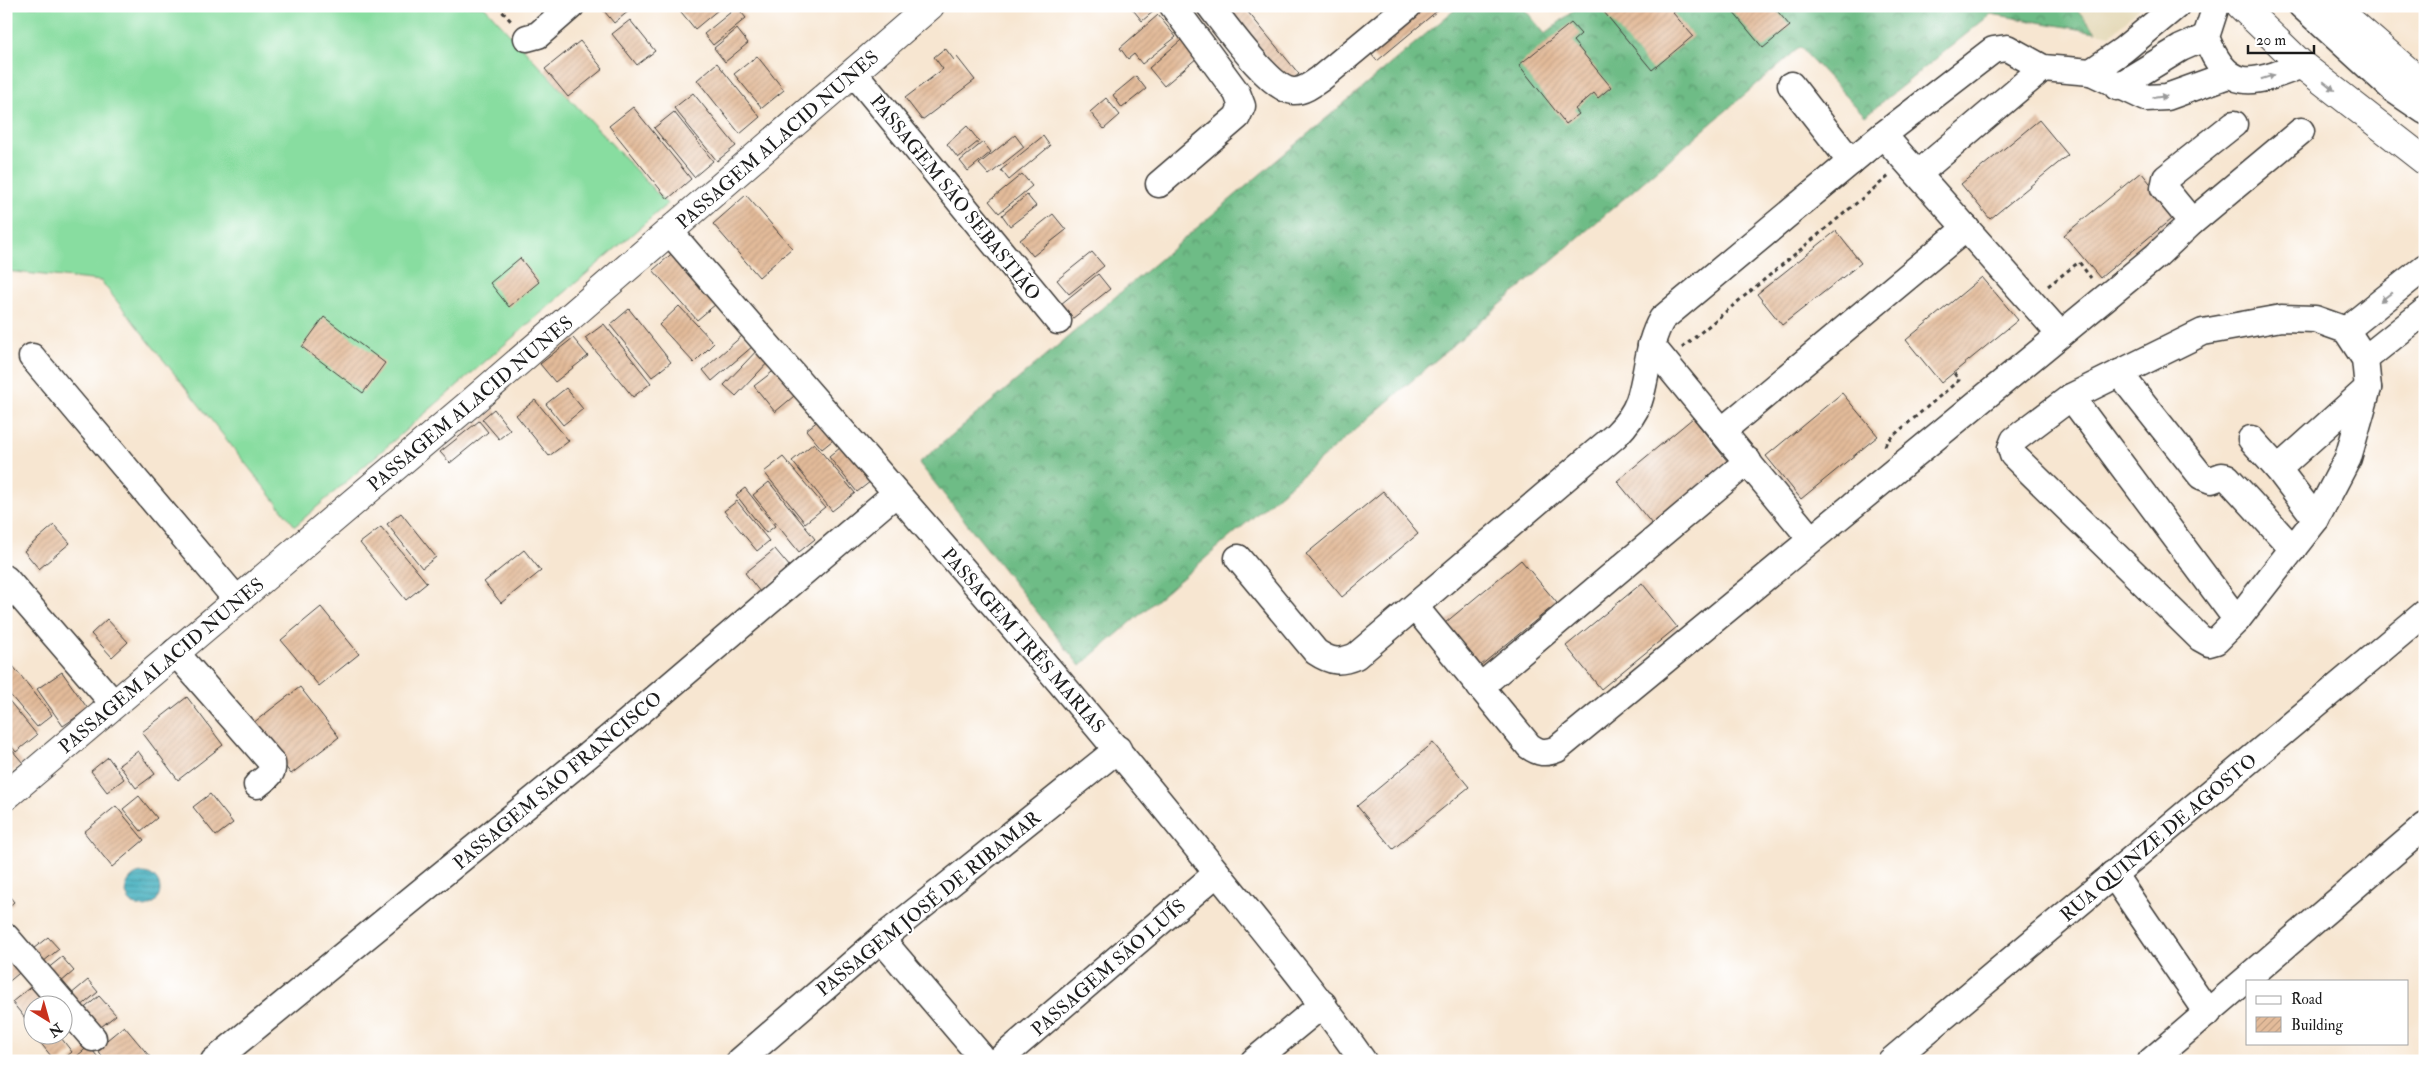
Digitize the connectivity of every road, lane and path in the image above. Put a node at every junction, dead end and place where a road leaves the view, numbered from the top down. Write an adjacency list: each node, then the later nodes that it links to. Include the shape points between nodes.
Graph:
1 (571, 6): 12 (street, via 538,35)
2 (930, 6): 16 (main road, PASSAGEM ALACID NUNES)
3 (1173, 6): 28 (street, via 1237,93 1242,106 1237,116)
4 (1210, 6): 5 (street, via 1271,79 1283,90 1295,92 1320,79)
5 (1408, 6)
6 (2176, 6): 15 (street)
7 (2216, 6): 11 (street)
8 (2241, 6): 13 (main road)
9 (2302, 6): 21 (street, via 2394,90)
10 (2333, 6): 20 (main road)
11 (2206, 37): 17 (street, via 2213,57); 19 (street)
12 (527, 38)
13 (2302, 65): 17 (street, one-way to 13, via 2258,80); 25 (main road, one-way to 25)
14 (2043, 68): 15 (street); 24 (street, via 2008,48 1993,50); 27 (street)
15 (2091, 72): 19 (street)
16 (855, 74): 31 (main road, PASSAGEM ALACID NUNES); 36 (street, PASSAGEM SÃO SEBASTIÃO)
17 (2228, 75): 19 (street, one-way to 17, via 2146,98 2167,97)
18 (1791, 85): 26 (street)
19 (2117, 86)
20 (2425, 86)
21 (2425, 111)
22 (2234, 124): 29 (street, via 2163,183)
23 (2301, 131): 29 (street)
24 (1883, 135): 26 (street); 27 (street)
25 (2425, 161)
26 (1851, 162): 39 (street, via 1678,304 1662,319)
27 (1912, 168): 30 (street); 40 (path, via 1680,350)
28 (1159, 184)
29 (2192, 222): 34 (street)
30 (1966, 228): 38 (street); 46 (street)
31 (670, 232): 50 (street, PASSAGEM TRÊS MARIAS); 56 (main road, PASSAGEM ALACID NUNES)
32 (2421, 277): 37 (street, one-way to 37)
33 (2041, 292): 34 (path, via 2079,262)
34 (2106, 296): 38 (street)
35 (2425, 311): 42 (street)
36 (1058, 321)
37 (2346, 330): 42 (street); 43 (street, via 2315,319 2281,318 2203,332)
38 (2060, 334): 52 (street)
39 (1651, 345): 46 (street); 57 (street, via 1638,401 1628,422)
40 (1679, 355)
41 (32, 357): 56 (street)
42 (2365, 359): 44 (street)
43 (2119, 373): 45 (street); 53 (street, via 2202,476 2211,480 2227,477)
44 (2368, 388): 49 (street); 51 (street, via 2348,458)
45 (2071, 397): 59 (street); 59 (street, via 2014,440 2013,455 2200,638 2209,643 2216,641)
46 (1722, 431): 48 (street)
47 (2251, 439): 49 (street)
48 (1748, 462): 52 (street); 61 (street)
49 (2278, 469): 51 (street)
50 (895, 494): 63 (street, PASSAGEM TRÊS MARIAS, via 1021,634); 76 (street, PASSAGEM SÃO FRANCISCO, via 609,738)
51 (2316, 519): 53 (street)
52 (1811, 539): 61 (street, via 1557,749 1548,753 1537,752 1529,746)
53 (2293, 549): 59 (street)
54 (1238, 558): 57 (street, via 1316,652 1328,660 1342,661 1356,656)
55 (6, 579): 62 (street)
56 (238, 600): 60 (main road, PASSAGEM ALACID NUNES)
57 (1415, 607): 61 (street)
58 (2425, 613): 68 (street, RUA QUINZE DE AGOSTO)
59 (2238, 620)
60 (175, 652): 62 (main road, PASSAGEM ALACID NUNES); 64 (street, via 272,763 270,775)
61 (1480, 687)
62 (114, 704): 65 (main road, PASSAGEM ALACID NUNES)
63 (1118, 749): 67 (street, PASSAGEM TRÊS MARIAS); 70 (street, PASSAGEM JOSÉ DE RIBAMAR)
64 (257, 785)
65 (6, 796)
66 (2425, 826): 71 (street)
67 (1217, 873): 73 (street, PASSAGEM TRÊS MARIAS); 79 (street, PASSAGEM SÃO LUÍS)
68 (2113, 874): 74 (street); 82 (street, RUA QUINZE DE AGOSTO)
69 (6, 937): 75 (street)
70 (881, 939): 77 (street, PASSAGEM JOSÉ DE RIBAMAR); 78 (street)
71 (2246, 980)
72 (2246, 980): 74 (street)
73 (1324, 1004): 80 (street); 81 (street, PASSAGEM TRÊS MARIAS)
74 (2208, 1013): 83 (street)
75 (93, 1038)
76 (214, 1061)
77 (740, 1061)
78 (985, 1061)
79 (998, 1061)
80 (1254, 1061)
81 (1363, 1061)
82 (1891, 1061)
83 (2151, 1061)

